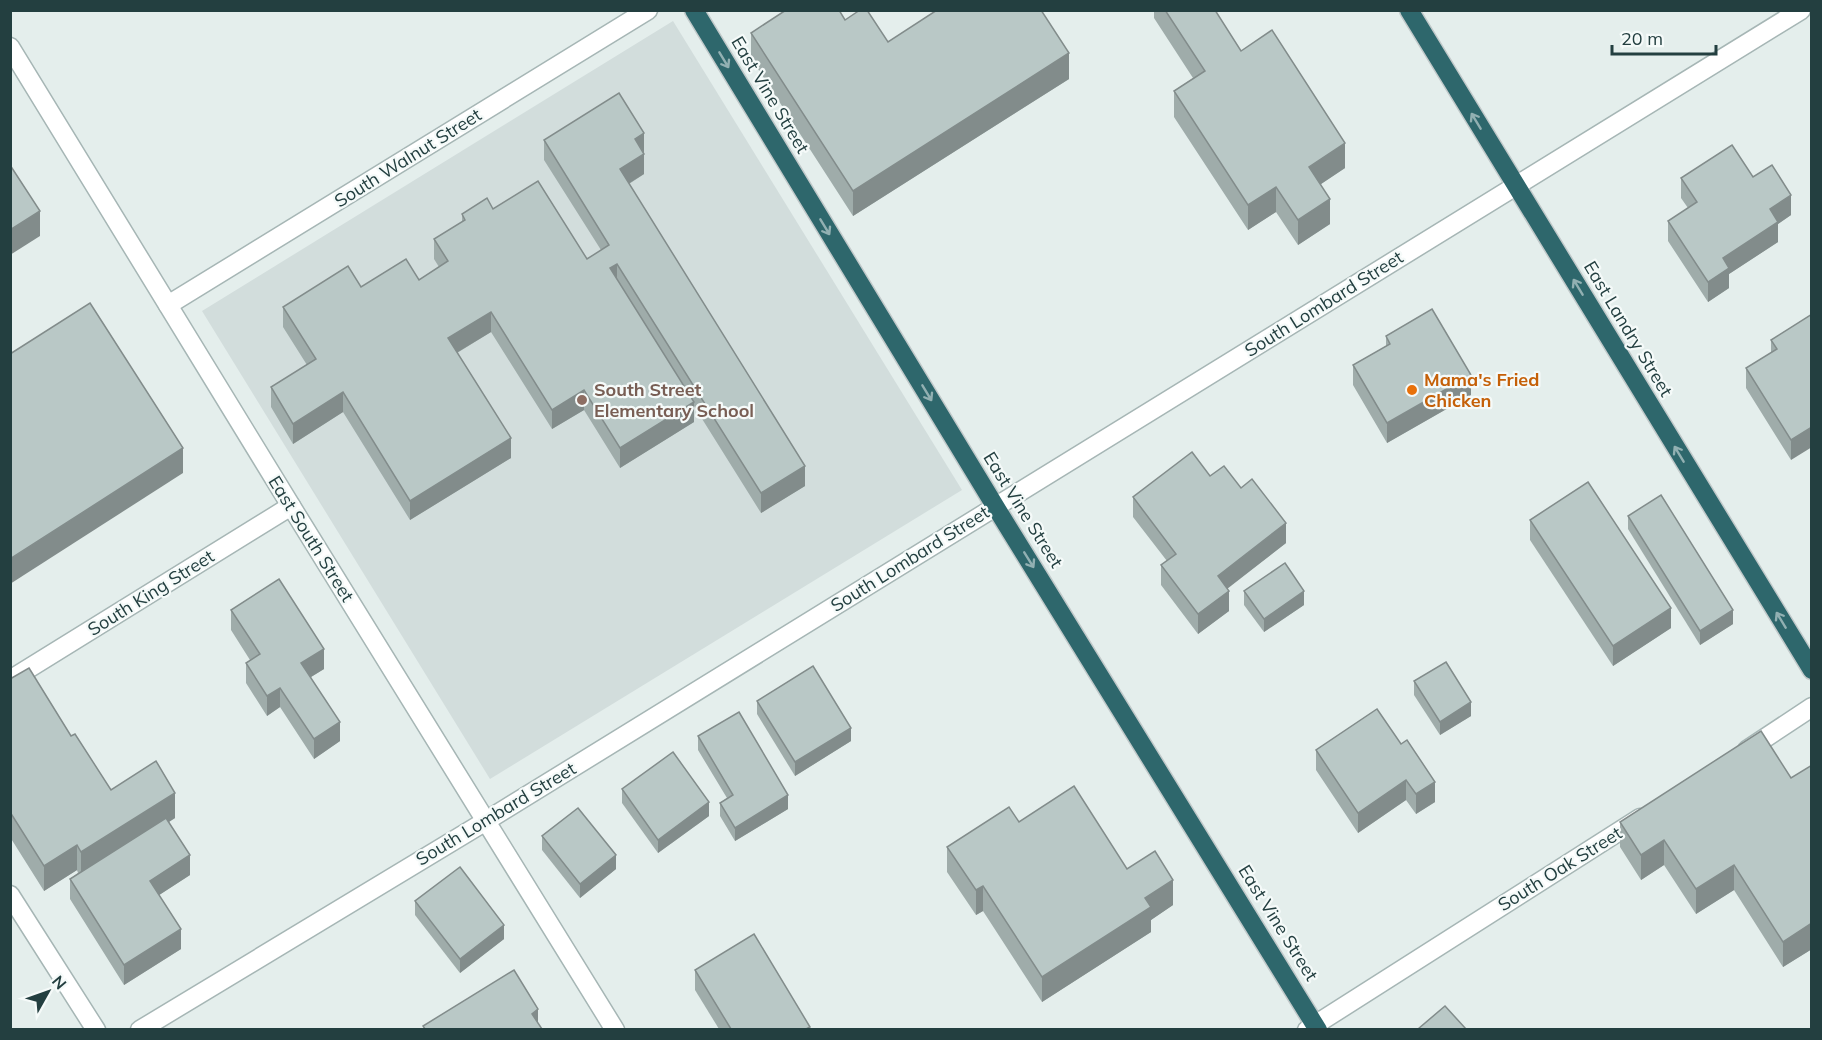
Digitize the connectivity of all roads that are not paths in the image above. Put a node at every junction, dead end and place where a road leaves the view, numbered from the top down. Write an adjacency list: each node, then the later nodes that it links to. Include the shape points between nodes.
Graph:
1 (648, 10): 7 (street, South Walnut Street)
2 (693, 10): 9 (highway, East Vine Street, one-way to 9)
3 (1409, 10): 6 (highway, East Landry Street, one-way to 3)
4 (1801, 10): 6 (street, South Lombard Street)
5 (10, 47): 7 (street, East South Street)
6 (1516, 186): 9 (street, South Lombard Street); 10 (highway, East Landry Street, one-way to 6)
7 (168, 305): 8 (street, East South Street)
8 (291, 506): 11 (street, South King Street); 15 (street, East South Street)
9 (995, 506): 15 (street, South Lombard Street); 17 (highway, East Vine Street, one-way to 17)
10 (1812, 670)
11 (10, 680)
12 (1812, 707): 13 (street)
13 (1737, 756)
14 (1658, 807): 17 (street, South Oak Street)
15 (486, 821): 19 (street, South Lombard Street); 20 (street, East South Street)
16 (10, 895): 18 (street)
17 (1314, 1028)
18 (96, 1029)
19 (140, 1029)
20 (615, 1029)

